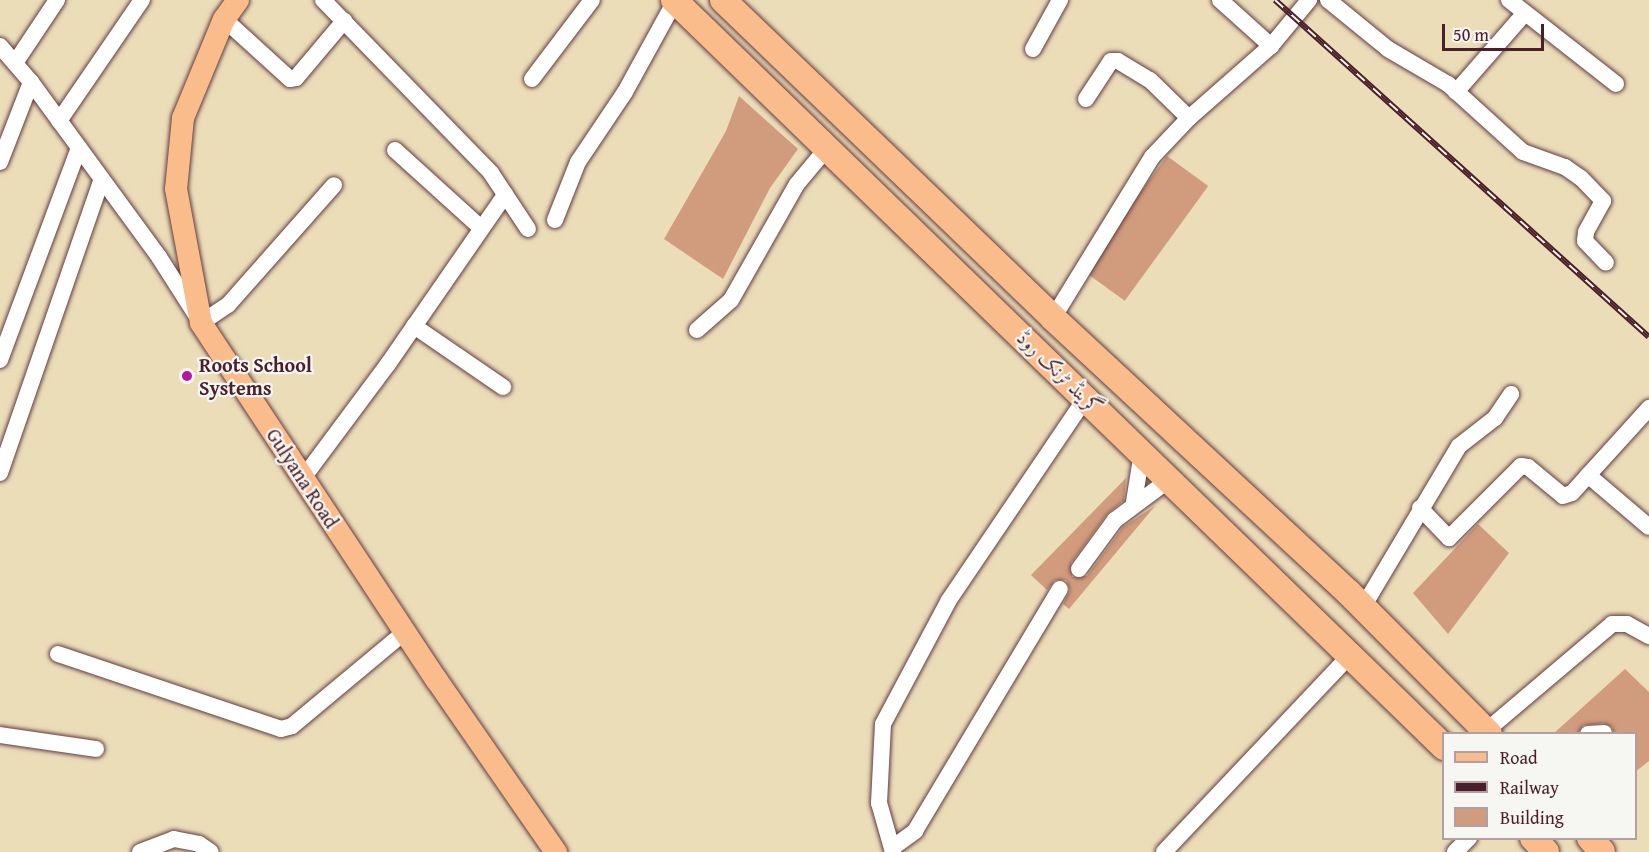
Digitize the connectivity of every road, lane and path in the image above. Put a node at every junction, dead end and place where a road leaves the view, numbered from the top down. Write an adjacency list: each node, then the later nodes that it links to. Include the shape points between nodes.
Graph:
1 (57, 0): 19 (street)
2 (142, 0): 26 (street)
3 (238, 0): 14 (main road, Gulyana Road)
4 (323, 0): 15 (street)
5 (592, 0): 20 (street)
6 (1060, 0): 18 (street)
7 (1220, 0): 17 (street)
8 (1309, 0): 17 (street)
9 (1328, 0): 23 (street, via 1388,49 1435,75)
10 (1509, 0): 13 (street)
11 (675, 1): 27 (highway, گرینڈ ٹرنک روڈ); 34 (street, via 625,92 578,162)
12 (734, 4): 38 (highway, گرینڈ ٹرنک روڈ)
13 (1524, 14): 22 (street); 23 (street)
14 (224, 19): 15 (street, via 290,79 296,78); 39 (main road, Gulyana Road, via 183,118 176,189)
15 (344, 21): 33 (street, via 491,174)
16 (0, 46): 19 (street)
17 (1271, 46): 25 (street)
18 (1033, 50)
19 (15, 63): 21 (street)
20 (532, 79)
21 (31, 81): 26 (street); 30 (street)
22 (1616, 84)
23 (1456, 92): 37 (street, via 1523,152 1565,167 1581,177 1603,201 1586,232 1586,242)
24 (1086, 99): 25 (street, via 1111,61 1118,60 1150,80)
25 (1189, 118): 38 (street, via 1152,157)
26 (59, 121): 28 (street)
27 (827, 147): 41 (street, via 797,184 731,300); 42 (highway, گرینڈ ٹرنک روڈ)
28 (79, 148): 31 (street); 43 (street)
29 (394, 150): 35 (street)
30 (0, 162)
31 (102, 179): 39 (street); 49 (street)
32 (334, 185): 39 (street, via 228,305)
33 (505, 195): 35 (street); 36 (street)
34 (555, 220)
35 (480, 228): 40 (street)
36 (528, 229)
37 (1606, 263)
38 (1053, 318): 42 (highway); 58 (highway, گرینڈ ٹرنک روڈ)
39 (201, 323): 51 (main road, Gulyana Road)
40 (414, 326): 44 (street); 51 (street)
41 (698, 330)
42 (1030, 343): 46 (highway, گرینڈ ٹرنک روڈ)
43 (0, 360)
44 (503, 387)
45 (1511, 394): 54 (street, via 1495,418 1459,446)
46 (1086, 398): 48 (highway, گرینڈ ٹرنک روڈ); 70 (street, via 949,600 883,724 879,803)
47 (1649, 408): 50 (street)
48 (1142, 452): 52 (highway, گرینڈ ٹرنک روڈ); 53 (street)
49 (0, 473)
50 (1588, 475): 54 (street, via 1572,493 1563,496 1528,466 1521,466 1449,538); 55 (street)
51 (303, 478): 59 (main road, Gulyana Road)
52 (1170, 479): 53 (street); 62 (highway, گرینڈ ٹرنک روڈ)
53 (1134, 502): 56 (street, via 1115,519)
54 (1420, 508): 58 (street)
55 (1649, 527)
56 (1079, 569)
57 (1060, 589): 70 (street, via 915,831)
58 (1363, 607): 63 (highway, گرینڈ ٹرنک روڈ)
59 (405, 632): 61 (street, via 292,726 281,729); 73 (main road, Gulyana Road)
60 (1649, 636): 63 (street, via 1627,624 1612,624)
61 (58, 654)
62 (1350, 655): 65 (highway, گرینڈ ٹرنک روڈ); 74 (street)
63 (1487, 732)
64 (0, 735): 66 (street)
65 (1442, 746)
66 (96, 749)
67 (1467, 840): 75 (street)
68 (1535, 840): 76 (highway)
69 (1592, 840): 77 (highway)
70 (893, 850)
71 (140, 852): 72 (street, via 174,839 199,844)
72 (211, 852)
73 (556, 852)
74 (1164, 852)
75 (1455, 852)
76 (1546, 852)
77 (1602, 852)

